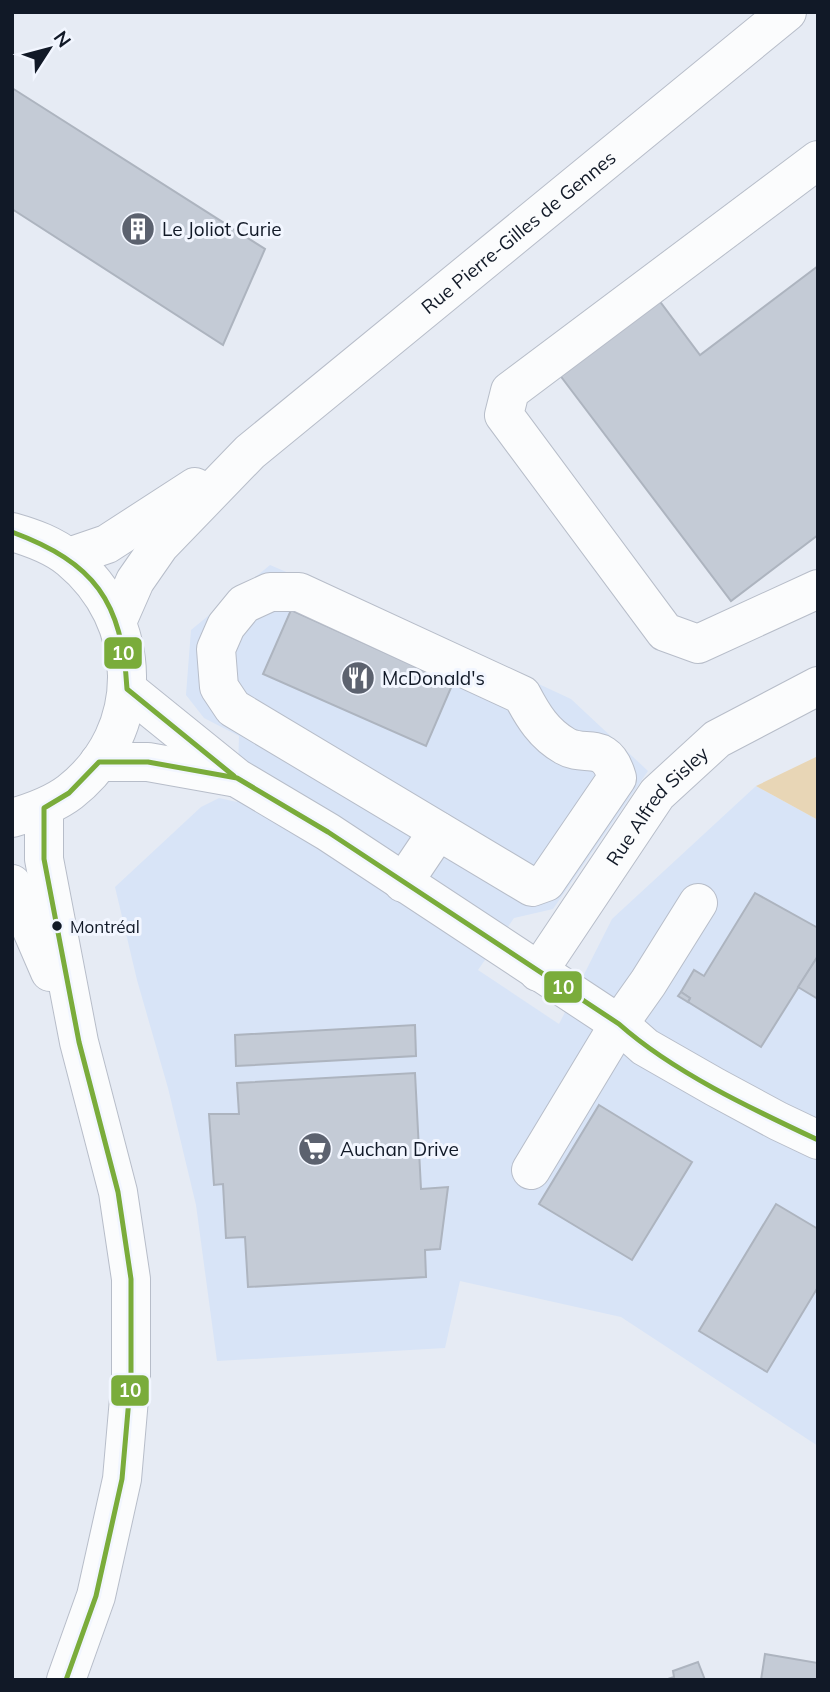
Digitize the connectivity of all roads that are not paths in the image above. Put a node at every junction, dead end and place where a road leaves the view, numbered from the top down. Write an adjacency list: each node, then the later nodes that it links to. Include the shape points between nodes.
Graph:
1 (786, 12): 3 (main road, Rue Pierre-Gilles de Gennes)
2 (818, 160): 6 (main road, via 510,391 504,415 665,632 698,644)
3 (250, 452): 5 (main road, Rue Pierre-Gilles de Gennes, via 107,544); 7 (main road, Rue Pierre-Gilles de Gennes, via 160,545 135,581)
4 (12, 532): 5 (main road)
5 (69, 557): 7 (main road, via 92,580)
6 (818, 589)
7 (117, 622): 9 (main road, via 127,659)
8 (818, 686): 17 (main road, Rue Alfred Sisley, via 717,739 657,794)
9 (127, 689): 10 (main road, via 113,739); 11 (main road)
10 (99, 762): 11 (main road, via 148,762); 12 (main road, via 69,793)
11 (237, 778): 14 (main road)
12 (28, 813): 19 (main road, via 44,859)
13 (438, 831): 13 (main road, via 532,887 546,882 617,778 614,766 597,751 567,748 536,722 522,695 299,592 270,592 244,604 226,626 216,649 219,687 233,708); 14 (main road)
14 (403, 883): 17 (main road)
15 (12, 884): 19 (main road)
16 (698, 903): 18 (main road)
17 (538, 972): 18 (main road)
18 (619, 1024): 20 (main road, via 645,1046 715,1087); 21 (main road)
19 (79, 1042): 22 (main road, via 118,1192 131,1279 131,1376 122,1479 96,1596)
20 (818, 1140)
21 (531, 1170)
22 (66, 1680)

